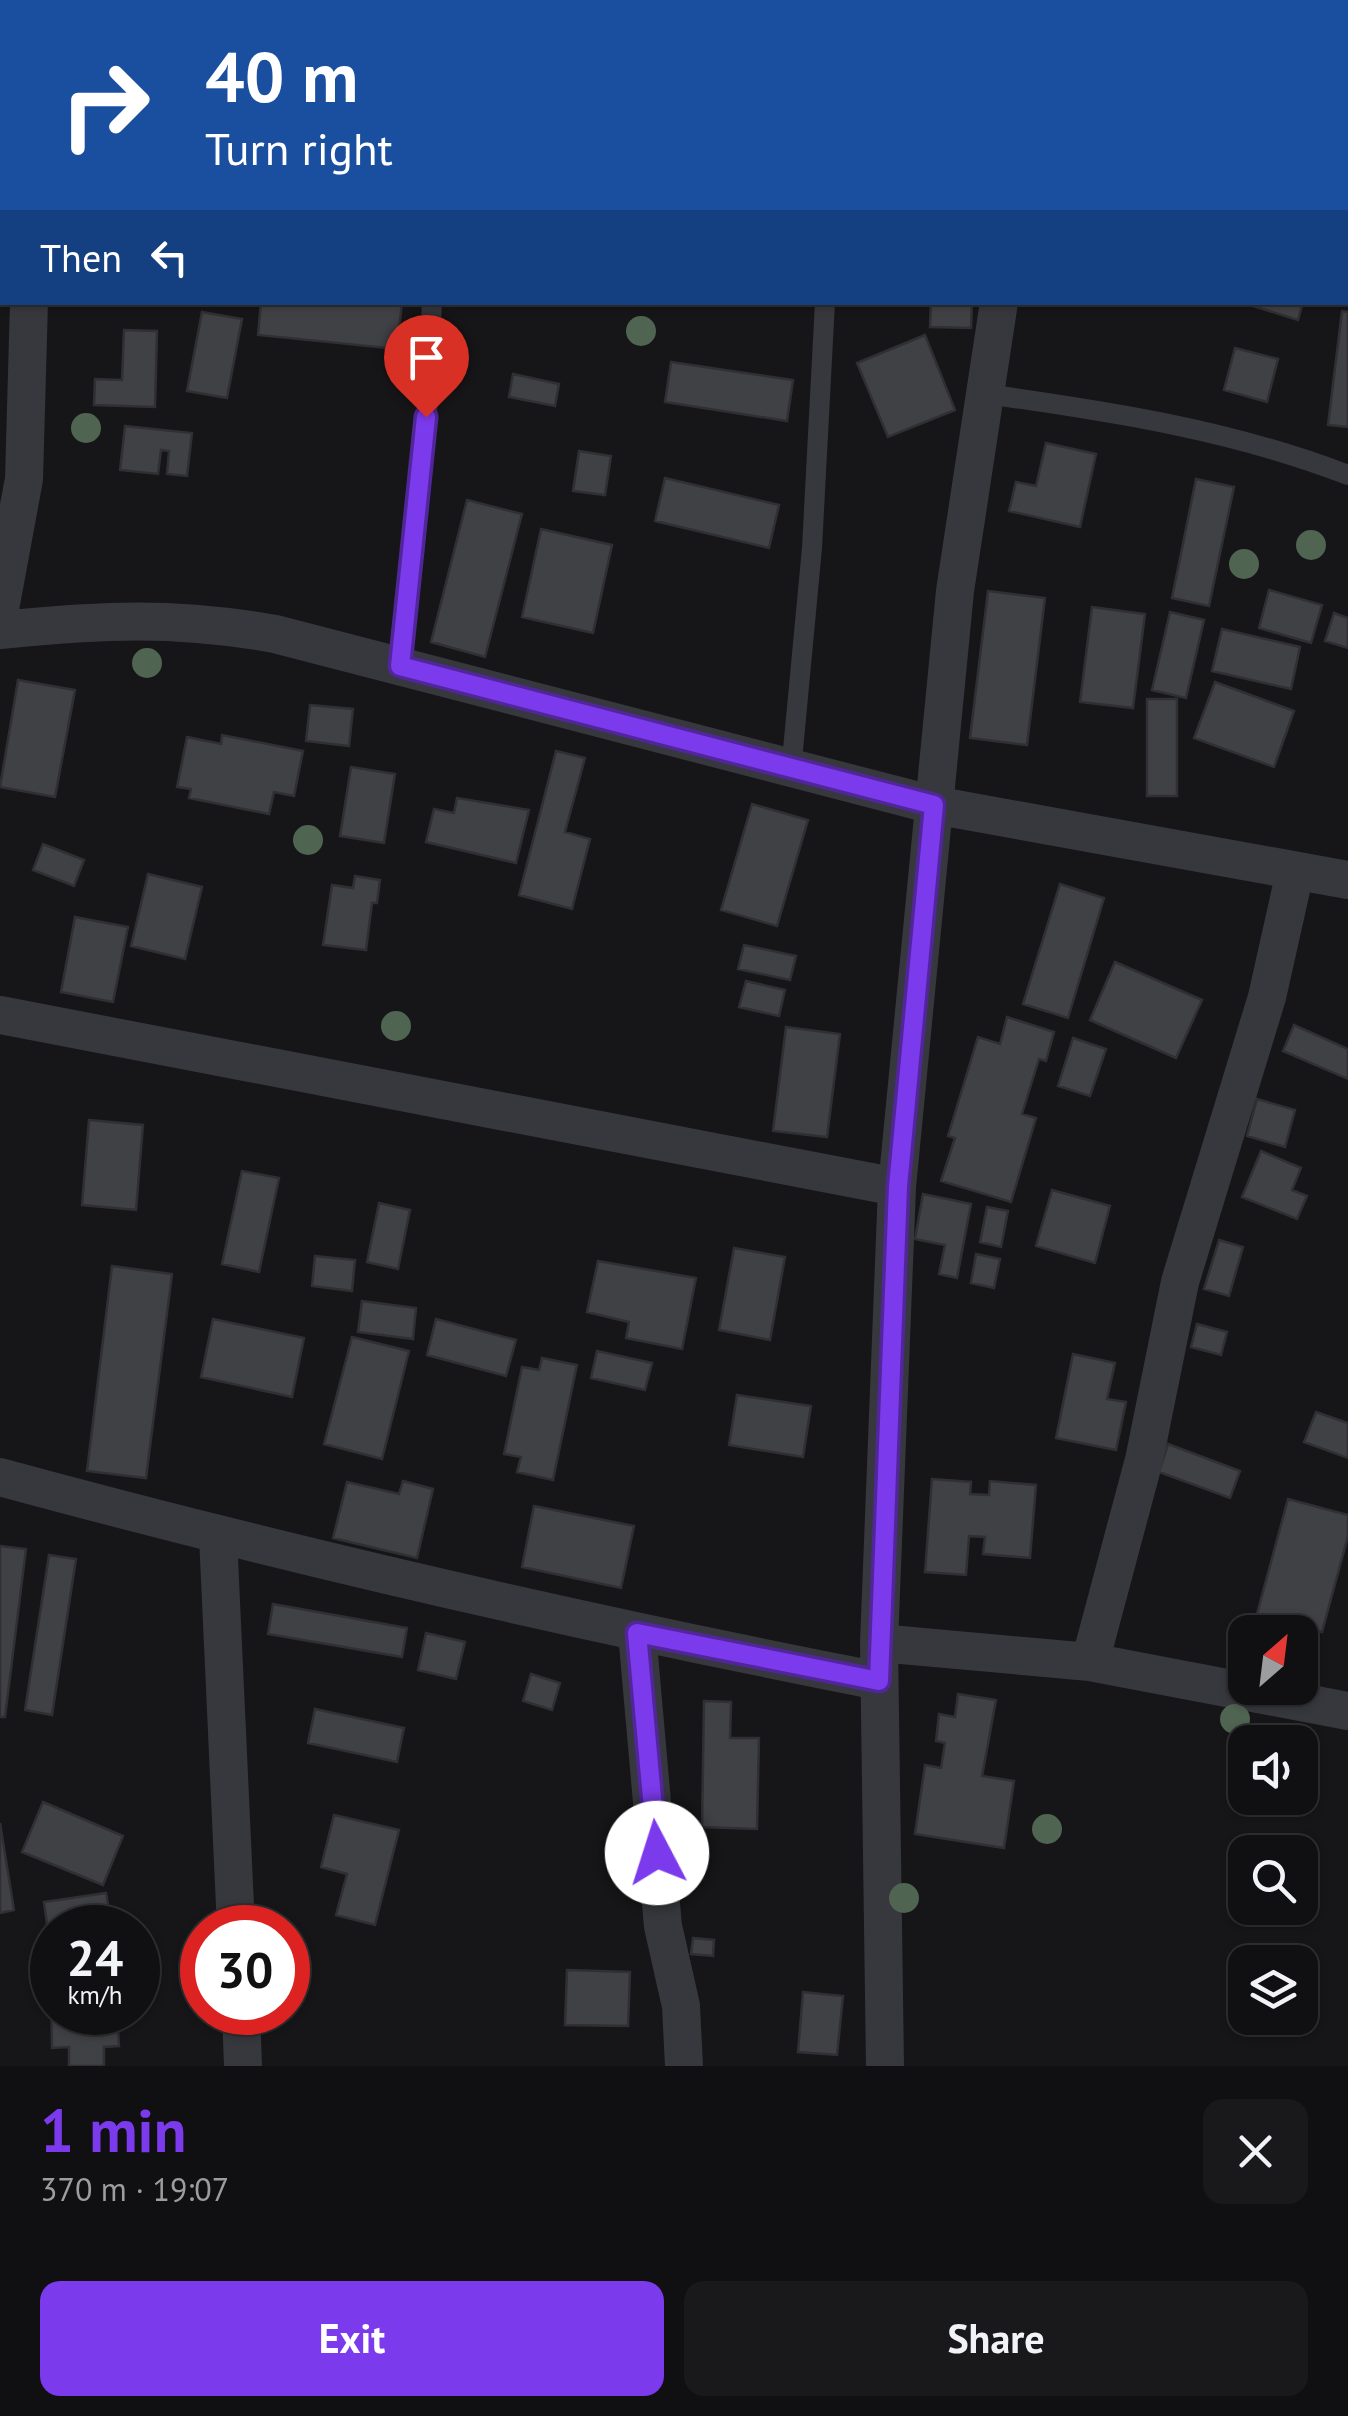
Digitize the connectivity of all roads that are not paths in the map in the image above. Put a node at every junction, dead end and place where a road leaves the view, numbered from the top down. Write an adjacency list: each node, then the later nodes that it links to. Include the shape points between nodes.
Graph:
1 (29, 305): 7 (street, via 24,480)
2 (432, 305): 9 (lane)
3 (824, 305): 10 (lane, via 812,548)
4 (999, 305): 5 (street)
5 (986, 394): 6 (lane, via 1128,414); 11 (street, via 956,591)
6 (1348, 475)
7 (0, 609)
8 (0, 630): 9 (street, via 198,620)
9 (400, 666): 10 (street)
10 (791, 771): 11 (street)
11 (934, 805): 12 (street); 15 (street)
12 (1295, 872): 13 (street); 20 (street, via 1267,997 1180,1282 1144,1460)
13 (1348, 880)
14 (0, 1015): 15 (street)
15 (898, 1187): 19 (street)
16 (0, 1476): 17 (street)
17 (218, 1536): 18 (street); 23 (street)
18 (637, 1633): 21 (street); 26 (street)
19 (879, 1643): 20 (street); 21 (street)
20 (1090, 1662): 22 (street)
21 (879, 1681): 27 (street)
22 (1348, 1710)
23 (235, 1905)
24 (242, 2035): 25 (street)
25 (244, 2066)
26 (684, 2066)
27 (885, 2066)

